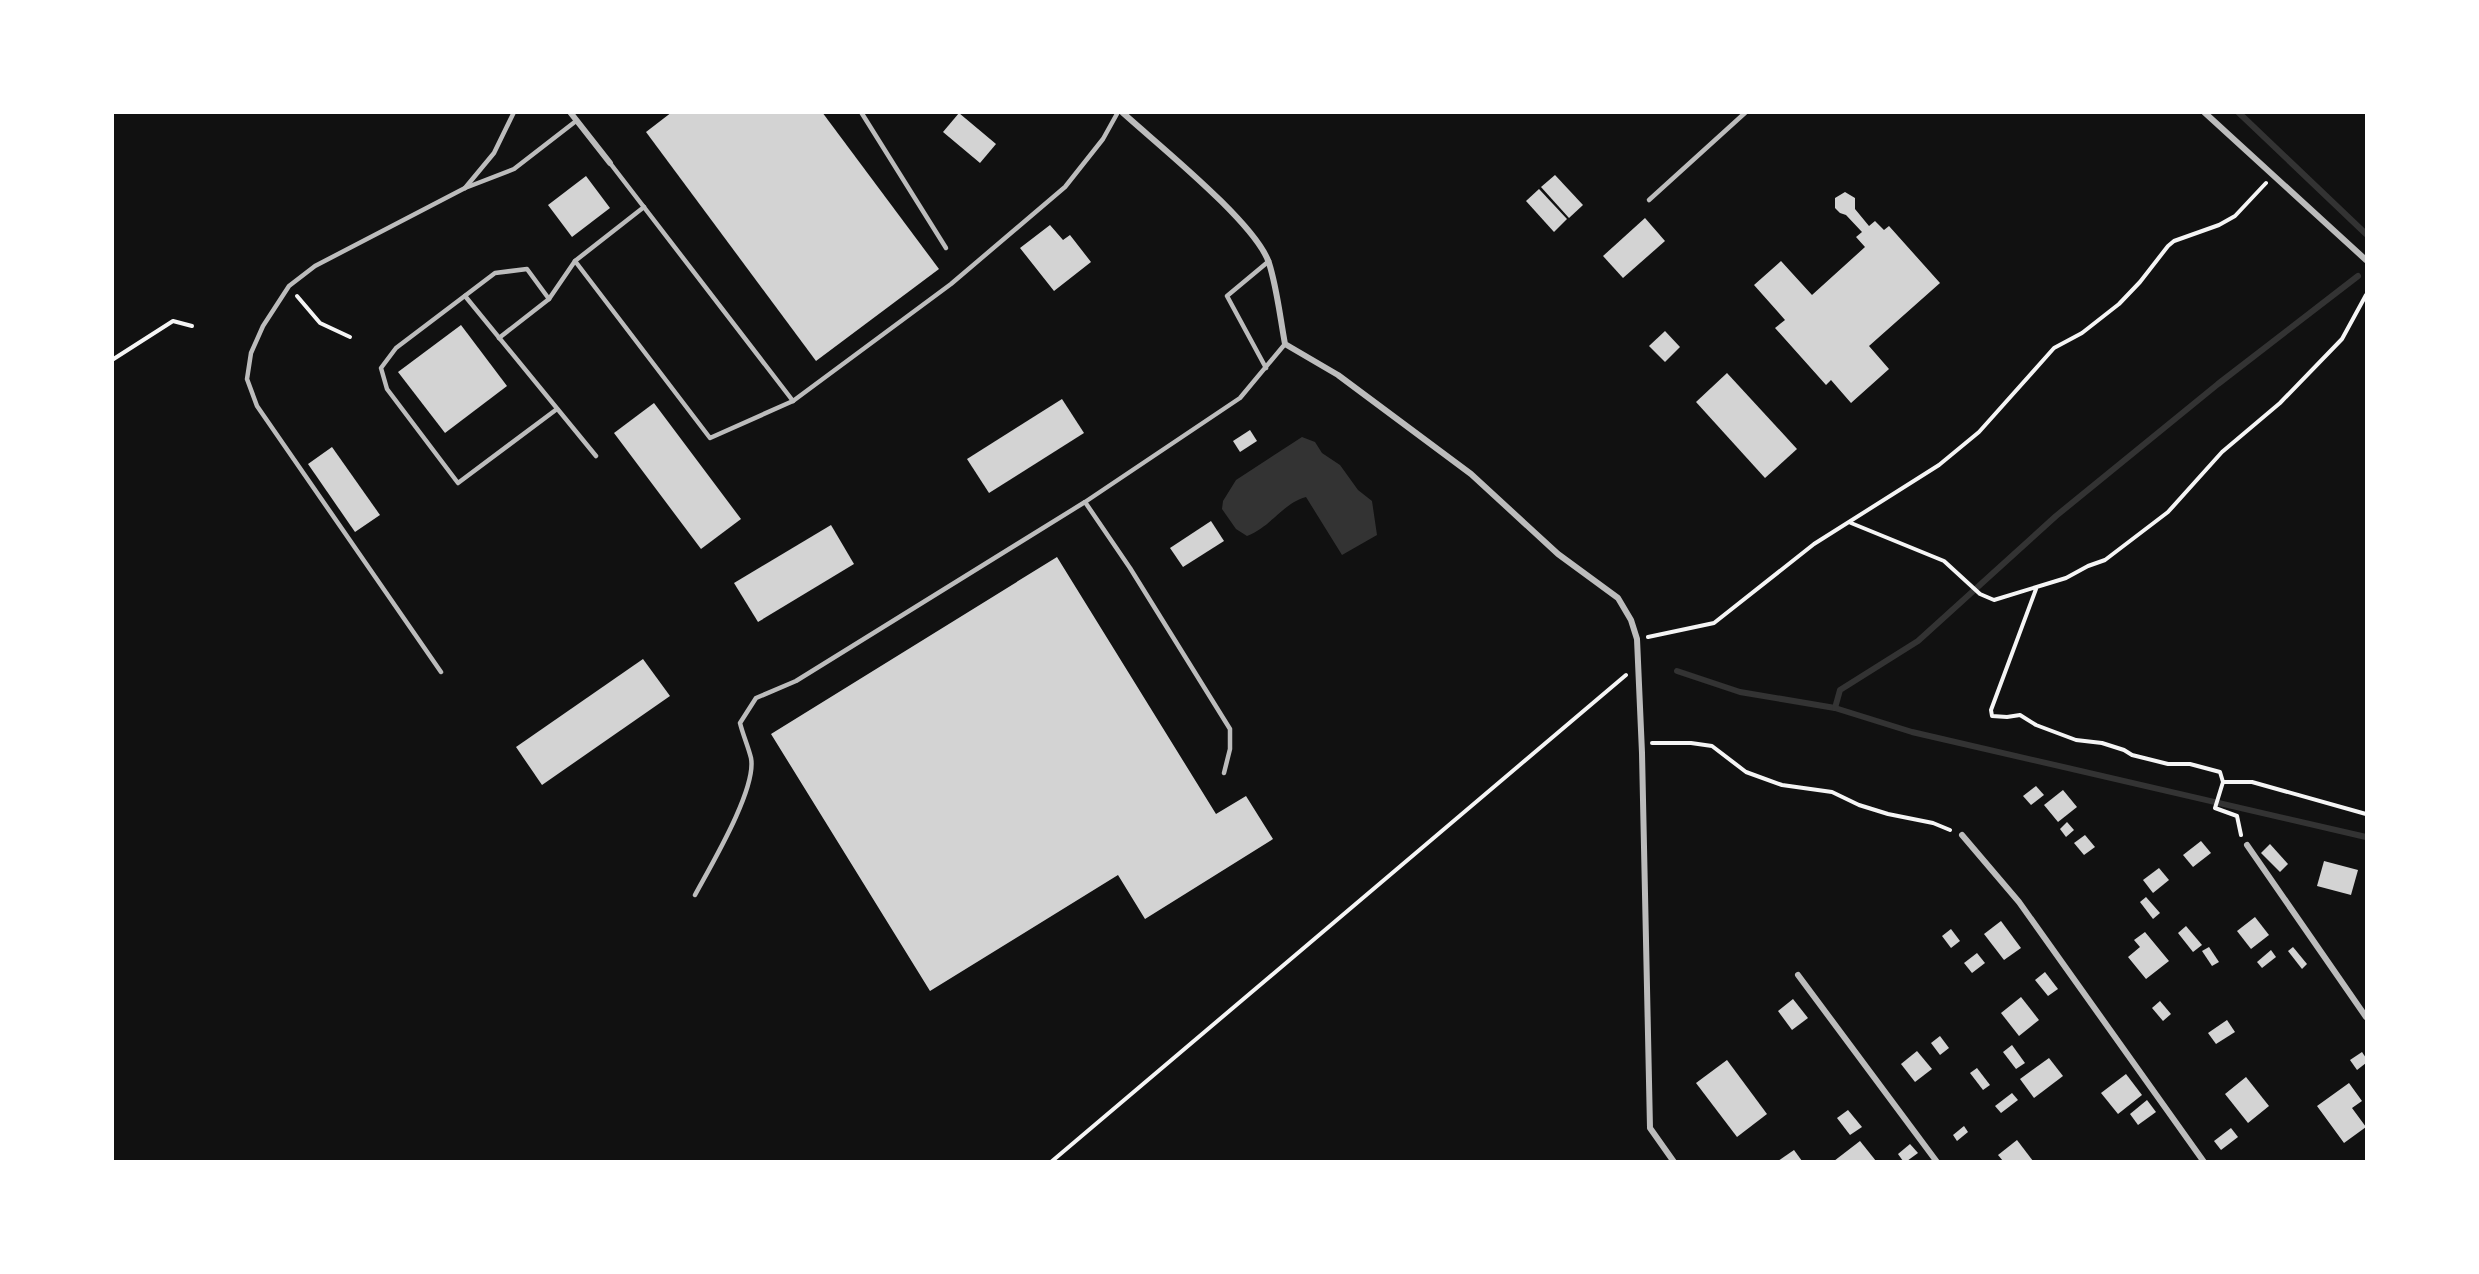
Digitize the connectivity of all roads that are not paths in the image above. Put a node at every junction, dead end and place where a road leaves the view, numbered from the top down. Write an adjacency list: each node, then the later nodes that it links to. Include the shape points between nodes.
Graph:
1 (514, 112): 9 (lane, via 494,153)
2 (570, 112): 7 (street)
3 (861, 112): 12 (lane)
4 (1120, 112): 15 (street, via 1219,200 1257,240); 21 (lane, via 1065,187 951,284)
5 (1746, 112): 10 (lane)
6 (2204, 112): 13 (street)
7 (576, 121): 8 (street); 9 (lane, via 514,169)
8 (610, 163): 11 (lane)
9 (465, 188): 25 (lane, via 315,266 289,286 263,326 251,353 247,379 256,406)
10 (1649, 200)
11 (645, 207): 14 (lane); 21 (lane)
12 (946, 248)
13 (2367, 260)
14 (575, 261): 17 (lane); 21 (lane, via 710,438)
15 (1269, 261): 19 (street); 20 (lane, via 1227,296)
16 (465, 296): 17 (lane, via 495,273 527,269); 18 (lane); 22 (lane, via 396,348 381,368 387,389 459,483)
17 (549, 299): 18 (lane)
18 (499, 338): 22 (lane)
19 (1285, 344): 20 (lane); 32 (street, via 1338,375 1471,474 1558,554 1618,598 1631,620 1637,639 1642,743 1650,1128)
20 (1266, 368): 24 (lane, via 1240,398)
21 (793, 401)
22 (557, 408): 23 (lane)
23 (596, 456)
24 (1085, 502): 26 (lane, via 1230,729); 29 (lane, via 796,681 756,698 740,723 751,760 749,778 732,828)
25 (441, 672)
26 (1224, 773)
27 (1962, 835): 34 (street, via 2019,902)
28 (2247, 845): 31 (street)
29 (695, 895)
30 (1798, 975): 33 (street)
31 (2367, 1017)
32 (1674, 1161)
33 (1937, 1161)
34 (2204, 1161)

